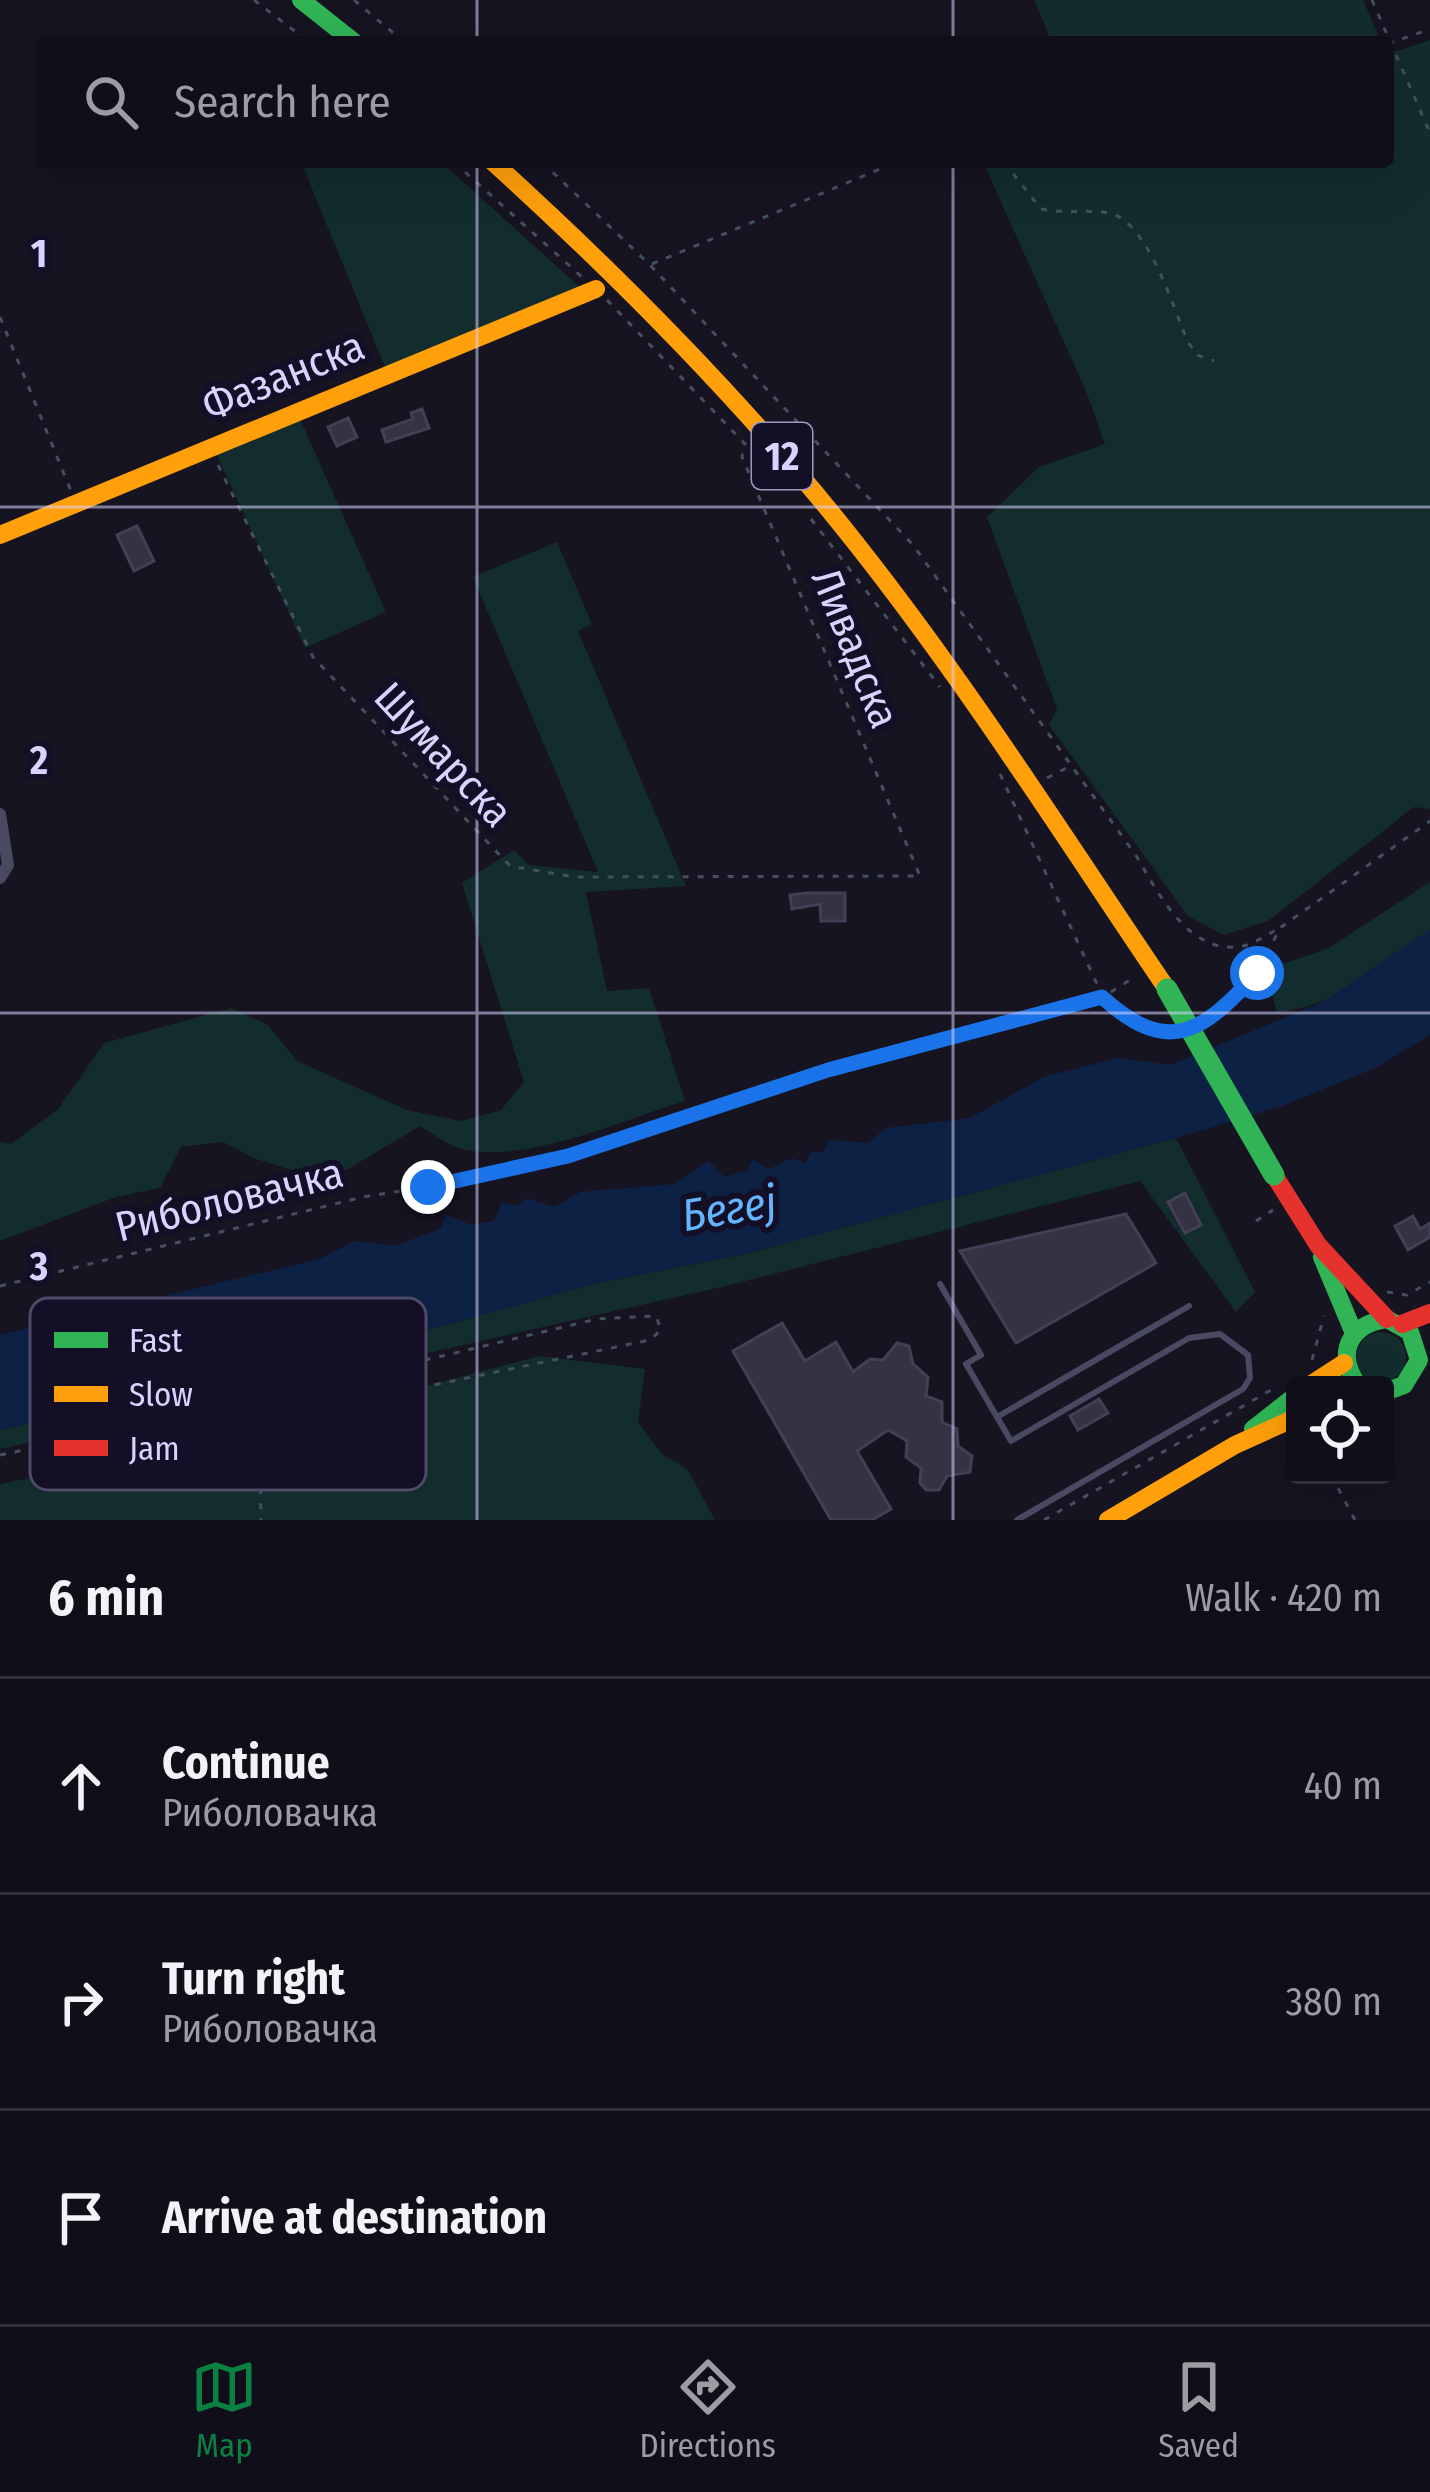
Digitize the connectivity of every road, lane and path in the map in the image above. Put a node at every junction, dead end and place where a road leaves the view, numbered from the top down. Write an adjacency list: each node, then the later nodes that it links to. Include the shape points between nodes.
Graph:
1 (254, 0): 6 (path)
2 (301, 0): 7 (main road)
3 (354, 0): 8 (path)
4 (1372, 0): 9 (path)
5 (1430, 29): 10 (path)
6 (301, 36)
7 (346, 36)
8 (397, 36)
9 (1388, 36)
10 (1394, 42)
11 (1394, 50): 12 (path)
12 (1430, 133)
13 (461, 168): 19 (path)
14 (499, 168): 31 (main road, 12, via 663,324 836,518)
15 (548, 168): 18 (path)
16 (883, 168): 18 (path)
17 (1009, 168): 21 (path, via 1040,209 1127,221 1188,342)
18 (650, 265): 29 (path, via 913,545)
19 (596, 289): 22 (path); 23 (main road, Фазанска)
20 (0, 317): 25 (path)
21 (1214, 361)
22 (744, 442): 24 (path); 34 (path, Ливадска, via 742,457)
23 (210, 447): 25 (main road, Фазанска); 34 (path, Шумарска, via 313,657 510,866 575,878)
24 (777, 477)
25 (76, 504): 27 (main road, Фазанска)
26 (807, 512): 28 (path)
27 (0, 535)
28 (940, 687)
29 (1072, 765): 31 (path); 36 (path, via 1169,912 1207,942 1241,947)
30 (995, 766): 38 (path)
31 (1031, 785): 37 (main road, 12)
32 (0, 814): 35 (street, via 8,865)
33 (1430, 821): 36 (path)
34 (920, 876)
35 (0, 878)
36 (1280, 928): 39 (path, via 1257,973)
37 (1151, 967): 38 (path, Риболовачка); 41 (main road, 12, bridge)
38 (1102, 997): 40 (path, via 1130,1022); 46 (path, Риболовачка, via 828,1070 568,1156)
39 (1206, 1020)
40 (1174, 1033)
41 (1289, 1199): 42 (path); 43 (main road, 12)
42 (1256, 1221)
43 (1318, 1245): 51 (main road, 12); 52 (main road, 12)
44 (1430, 1282): 47 (path, via 1407,1295)
45 (940, 1284): 62 (lane, via 981,1354 966,1364)
46 (0, 1286)
47 (1373, 1290)
48 (1189, 1306): 62 (lane)
49 (1430, 1313): 51 (main road)
50 (1324, 1316): 56 (path)
51 (1395, 1321): 52 (main road); 53 (main road, 12)
52 (1353, 1331): 55 (main road)
53 (1424, 1355): 59 (main road, 12)
54 (426, 1360): 58 (path, via 597,1319 656,1316 661,1330 650,1340)
55 (1344, 1363): 56 (main road); 57 (main road)
56 (1310, 1376)
57 (1352, 1376)
58 (426, 1387)
59 (1394, 1389)
60 (1286, 1392): 64 (main road)
61 (1286, 1392): 71 (path)
62 (997, 1417): 70 (lane, via 1011,1442 1200,1334 1229,1337 1250,1362 1243,1389)
63 (1286, 1422): 64 (main road)
64 (1235, 1445): 72 (main road)
65 (30, 1449): 66 (path)
66 (0, 1455)
67 (1336, 1484): 73 (path)
68 (261, 1490): 69 (path)
69 (261, 1520)
70 (1017, 1520)
71 (1044, 1520)
72 (1108, 1520)
73 (1355, 1520)

